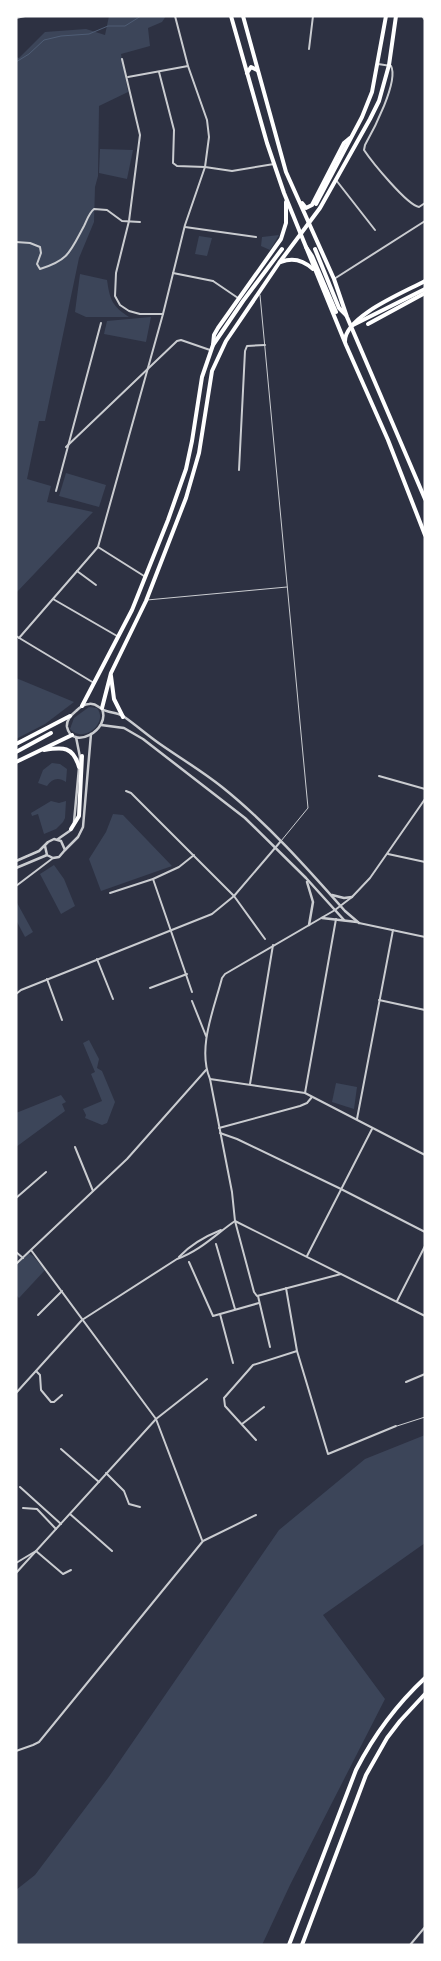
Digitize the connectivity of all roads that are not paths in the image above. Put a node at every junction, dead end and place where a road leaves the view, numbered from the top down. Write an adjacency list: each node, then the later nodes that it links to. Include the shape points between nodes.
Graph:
1 (25, 16): 9 (street)
2 (175, 16): 15 (street)
3 (231, 16): 18 (main road)
4 (243, 16): 16 (main road)
5 (313, 16): 11 (street)
6 (386, 16): 13 (main road)
7 (396, 16): 14 (main road)
8 (422, 16): 10 (street)
9 (16, 18)
10 (425, 20)
11 (309, 49)
12 (122, 58): 19 (street)
13 (378, 64): 14 (street); 26 (main road, via 362,117 344,143)
14 (389, 65): 22 (main road, via 379,101); 25 (street, via 393,74 389,92 364,150 411,203 419,207)
15 (188, 66): 17 (street); 21 (street, via 207,120 209,137)
16 (257, 70): 18 (main road, via 251,67); 24 (main road, via 286,172)
17 (159, 72): 19 (street); 21 (street, via 174,130 173,163)
18 (247, 73): 20 (main road)
19 (128, 78): 28 (street, via 140,135)
20 (274, 164): 21 (street, via 232,171); 23 (main road)
21 (205, 167): 32 (street)
22 (336, 180): 27 (main road); 33 (street)
23 (284, 193): 34 (main road); 48 (main road, via 286,217 281,239)
24 (297, 197): 26 (main road, via 305,207); 31 (main road)
25 (425, 203)
26 (314, 205): 27 (main road, via 314,211)
27 (320, 208): 31 (main road)
28 (129, 221): 30 (street); 36 (street, via 122,221 107,210 94,209 71,250 54,265 40,269 37,264 40,247); 50 (street, via 116,273 115,296 129,311)
29 (425, 221): 43 (street)
30 (140, 222)
31 (309, 224): 34 (main road); 43 (main road)
32 (185, 227): 35 (street); 42 (street)
33 (375, 230)
34 (300, 236): 37 (main road); 40 (main road)
35 (256, 237)
36 (16, 242)
37 (304, 245): 41 (main road); 49 (main road)
38 (282, 249): 55 (main road)
39 (315, 249): 51 (main road, via 340,308)
40 (278, 263): 41 (main road, via 295,259); 46 (main road)
41 (315, 271): 57 (main road)
42 (172, 273): 48 (street, via 213,280); 50 (street)
43 (334, 279): 51 (main road)
44 (425, 281): 54 (main road, via 360,316)
45 (425, 289): 54 (main road)
46 (260, 292): 56 (lane); 73 (main road, via 226,341 212,371 199,453 186,498)
47 (425, 293): 53 (main road)
48 (240, 298): 55 (main road, via 214,335)
49 (336, 312)
50 (163, 314): 59 (street)
51 (347, 317): 54 (main road)
52 (101, 323): 62 (street)
53 (368, 324)
54 (351, 326): 57 (main road, via 345,336); 60 (main road)
55 (213, 345): 58 (main road)
56 (264, 345): 63 (street, via 247,346 245,350); 71 (lane)
57 (346, 345): 61 (main road)
58 (211, 351): 59 (street, via 179,340); 69 (main road, via 202,376 186,469)
59 (145, 373): 62 (street); 67 (street)
60 (398, 435): 61 (main road); 65 (main road)
61 (388, 440): 66 (main road)
62 (66, 447): 64 (street)
63 (239, 470)
64 (56, 491)
65 (425, 499)
66 (425, 535)
67 (98, 547): 68 (street); 69 (street)
68 (77, 571): 70 (street); 72 (street)
69 (146, 577): 75 (main road)
70 (96, 585)
71 (287, 587): 73 (lane); 100 (lane, via 308,808)
72 (53, 599): 74 (street); 75 (street)
73 (146, 600): 78 (main road)
74 (18, 637): 79 (street)
75 (119, 637): 76 (main road)
76 (114, 646): 77 (main road); 79 (main road)
77 (102, 673)
78 (111, 673): 81 (main road); 83 (main road, via 114,699)
79 (94, 683): 80 (main road)
80 (82, 706): 81 (street, via 90,703); 82 (street)
81 (102, 709): 83 (street); 84 (street)
82 (70, 716): 87 (street, via 67,728); 88 (main road)
83 (123, 716): 100 (street, via 220,786)
84 (101, 725): 86 (street); 102 (street, via 124,728 143,739 245,818)
85 (51, 732): 90 (main road)
86 (91, 734): 87 (street); 103 (street, via 83,827)
87 (74, 736): 89 (main road); 93 (street, via 80,757)
88 (16, 744)
89 (39, 750): 92 (main road); 93 (main road, via 62,748 70,751)
90 (16, 752)
91 (82, 756): 98 (main road, via 79,816)
92 (16, 762)
93 (79, 767): 98 (street, via 76,811)
94 (379, 776): 95 (street)
95 (425, 790)
96 (126, 791): 106 (street)
97 (425, 799): 104 (street)
98 (71, 829): 99 (street)
99 (58, 839): 101 (street); 103 (street)
100 (281, 841): 102 (street); 115 (street)
101 (45, 846): 105 (street); 108 (street, via 39,852)
102 (276, 847): 111 (street); 116 (street)
103 (65, 850): 107 (street)
104 (388, 854): 109 (street); 117 (street)
105 (47, 855): 107 (street); 110 (street)
106 (194, 855): 112 (street, via 179,867); 116 (street)
107 (53, 858): 113 (street)
108 (16, 861)
109 (425, 862)
110 (16, 868)
111 (306, 878): 119 (street); 124 (street, via 313,902)
112 (153, 879): 114 (street); 125 (street)
113 (16, 886)
114 (110, 893)
115 (331, 894): 117 (street); 118 (street)
116 (234, 896): 125 (street, via 212,914); 128 (street)
117 (352, 897): 118 (street)
118 (341, 906): 119 (street); 123 (street)
119 (335, 910): 120 (street); 122 (street)
120 (322, 918): 121 (street); 124 (street)
121 (336, 919): 122 (street); 145 (street)
122 (344, 920): 123 (street)
123 (359, 923): 126 (street)
124 (309, 925): 129 (street)
125 (171, 930): 130 (street); 131 (street)
126 (393, 930): 127 (street); 137 (street)
127 (425, 937)
128 (266, 938)
129 (273, 946): 141 (street, via 224,974); 144 (street)
130 (97, 959): 132 (street); 136 (street)
131 (186, 974): 133 (street); 134 (street)
132 (47, 979): 135 (street); 140 (street)
133 (150, 988)
134 (192, 992)
135 (16, 994)
136 (113, 999)
137 (379, 1000): 139 (street); 147 (street)
138 (192, 1001): 141 (street)
139 (425, 1010)
140 (62, 1020)
141 (206, 1036): 142 (street)
142 (206, 1070): 143 (street); 155 (street, via 147,1138)
143 (210, 1079): 144 (street); 148 (street)
144 (250, 1084): 145 (street)
145 (305, 1093): 146 (street)
146 (312, 1097): 147 (street); 148 (street, via 300,1106)
147 (357, 1120): 149 (street)
148 (219, 1128): 150 (street)
149 (372, 1129): 152 (street); 154 (street)
150 (220, 1133): 154 (street, via 237,1138); 157 (street)
151 (75, 1148): 155 (street)
152 (425, 1155)
153 (46, 1172): 156 (street)
154 (341, 1189): 159 (street); 164 (street)
155 (93, 1191): 162 (street)
156 (16, 1198)
157 (235, 1221): 158 (street); 164 (street); 172 (street)
158 (222, 1229): 166 (street, via 184,1251); 166 (street, via 211,1240)
159 (425, 1232)
160 (216, 1244): 175 (street)
161 (425, 1246): 173 (street)
162 (31, 1250): 165 (street); 171 (street)
163 (16, 1252): 165 (street)
164 (308, 1256): 169 (street)
165 (23, 1258): 168 (street)
166 (177, 1259): 179 (street)
167 (189, 1262): 176 (street, via 212,1314)
168 (16, 1264)
169 (341, 1274): 170 (street); 173 (street)
170 (286, 1288): 172 (street); 181 (street)
171 (62, 1291): 177 (street); 179 (street)
172 (256, 1295): 174 (street)
173 (397, 1301): 178 (street)
174 (259, 1303): 175 (street); 180 (street)
175 (235, 1310): 176 (street)
176 (220, 1314): 182 (street)
177 (38, 1315)
178 (425, 1316)
179 (82, 1320): 183 (street); 191 (street)
180 (270, 1348)
181 (297, 1351): 192 (street, via 253,1365 224,1398 225,1406); 193 (street, via 328,1454)
182 (234, 1363)
183 (36, 1371): 187 (street); 188 (street, via 40,1375 41,1390 51,1402)
184 (425, 1374): 186 (street)
185 (207, 1379): 191 (street)
186 (406, 1382)
187 (16, 1393)
188 (62, 1395)
189 (264, 1407): 192 (street)
190 (425, 1416): 193 (lane)
191 (156, 1419): 196 (street); 205 (street)
192 (242, 1425): 194 (street)
193 (396, 1426)
194 (256, 1440)
195 (61, 1448): 197 (street)
196 (106, 1474): 197 (street); 199 (street, via 124,1491 129,1504)
197 (99, 1482): 201 (street)
198 (20, 1487): 203 (street)
199 (140, 1507)
200 (23, 1508): 204 (street, via 37,1509)
201 (70, 1514): 203 (street); 207 (street)
202 (256, 1515): 205 (street)
203 (61, 1524): 204 (street)
204 (56, 1529): 206 (street)
205 (202, 1541): 213 (street, via 39,1742)
206 (36, 1550): 208 (street); 209 (street, via 63,1574); 210 (street)
207 (112, 1551)
208 (16, 1562)
209 (71, 1570)
210 (16, 1573)
211 (425, 1678): 215 (main road, via 392,1714 361,1762)
212 (425, 1694): 216 (main road, via 387,1738 366,1775)
213 (16, 1751)
214 (425, 1927): 217 (street)
215 (289, 1945)
216 (302, 1945)
217 (410, 1945)

